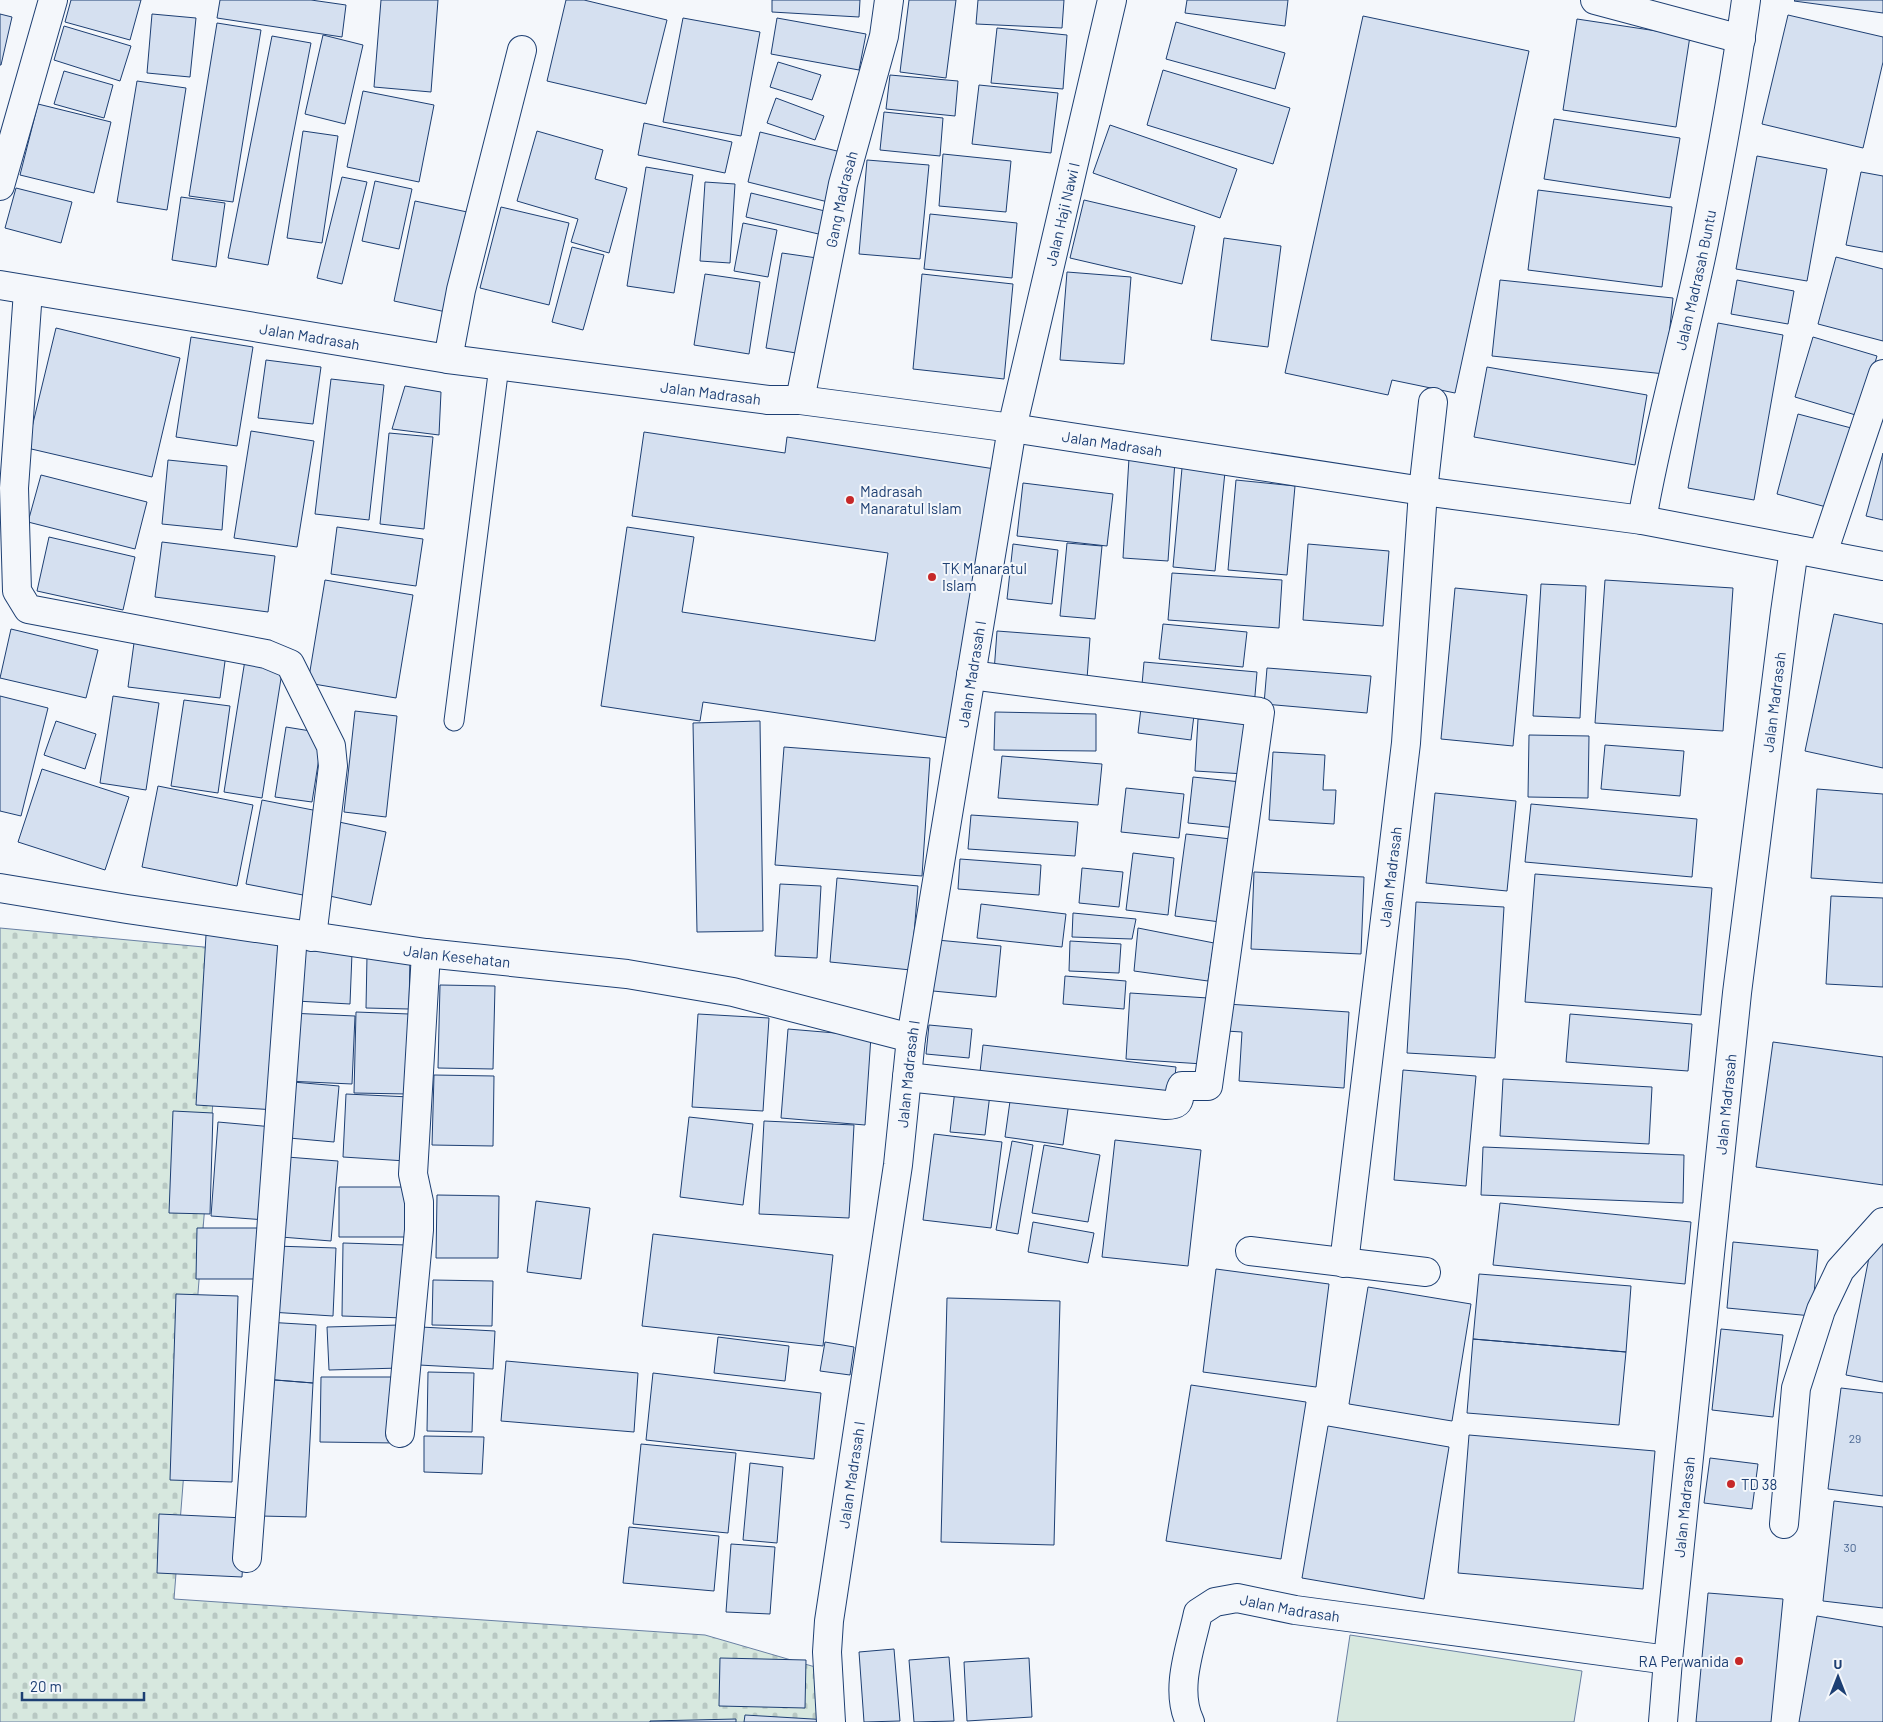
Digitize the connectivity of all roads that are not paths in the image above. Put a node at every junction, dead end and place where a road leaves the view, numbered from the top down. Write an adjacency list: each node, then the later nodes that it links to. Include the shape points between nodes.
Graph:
1 (53, 0): 8 (street)
2 (889, 0): 14 (street, Gang Madrasah, via 884,36 843,184)
3 (1112, 0): 16 (street, Jalan Haji Nawi I)
4 (1595, 0): 6 (street)
5 (1746, 0): 6 (street, Jalan Madrasah Buntu)
6 (1741, 39): 18 (street, Jalan Madrasah Buntu, via 1704,243 1649,477)
7 (522, 50): 11 (street, via 461,290)
8 (0, 186)
9 (0, 285): 10 (street, Jalan Madrasah)
10 (28, 290): 11 (street, Jalan Madrasah); 25 (street, via 14,488 17,590 28,610 266,654 290,664 331,746 333,766)
11 (448, 359): 12 (street, Jalan Madrasah)
12 (499, 366): 14 (street, Jalan Madrasah, via 768,400); 23 (lane)
13 (1883, 374): 20 (street)
14 (800, 400): 16 (street, Jalan Madrasah)
15 (1433, 402): 17 (street)
16 (1012, 428): 17 (street, Jalan Madrasah); 22 (street, Jalan Madrasah I)
17 (1423, 491): 18 (street, Jalan Madrasah); 31 (street, Jalan Madrasah, via 1406,743)
18 (1642, 520): 19 (street, Jalan Madrasah)
19 (1794, 548): 20 (street, Jalan Madrasah); 36 (street, Jalan Madrasah, via 1737,993)
20 (1824, 553): 21 (street, Jalan Madrasah)
21 (1883, 566)
22 (971, 675): 27 (street, Jalan Madrasah I); 28 (street, via 1260,712 1208,1086 1182,1086 1178,1102 1166,1105)
23 (454, 721)
24 (0, 888): 25 (street, Jalan Kesehatan)
25 (303, 936): 26 (street, Jalan Kesehatan); 35 (street)
26 (426, 954): 27 (street, Jalan Kesehatan, via 628,974 732,992); 33 (street, via 413,1174 419,1202 419,1230)
27 (911, 1038): 28 (street, Jalan Madrasah I)
28 (907, 1077): 38 (street, Jalan Madrasah I, via 898,1165 829,1621 827,1652)
29 (1883, 1222): 34 (street, via 1840,1270 1815,1328 1796,1388)
30 (1250, 1251): 31 (street)
31 (1344, 1263): 32 (street)
32 (1426, 1272)
33 (400, 1433)
34 (1784, 1524)
35 (247, 1558)
36 (1668, 1660): 37 (street, Jalan Madrasah, via 1295,1610 1237,1598 1215,1602 1198,1613 1182,1689); 39 (street, Jalan Madrasah)
37 (1182, 1720)
38 (831, 1722)
39 (1663, 1722)

